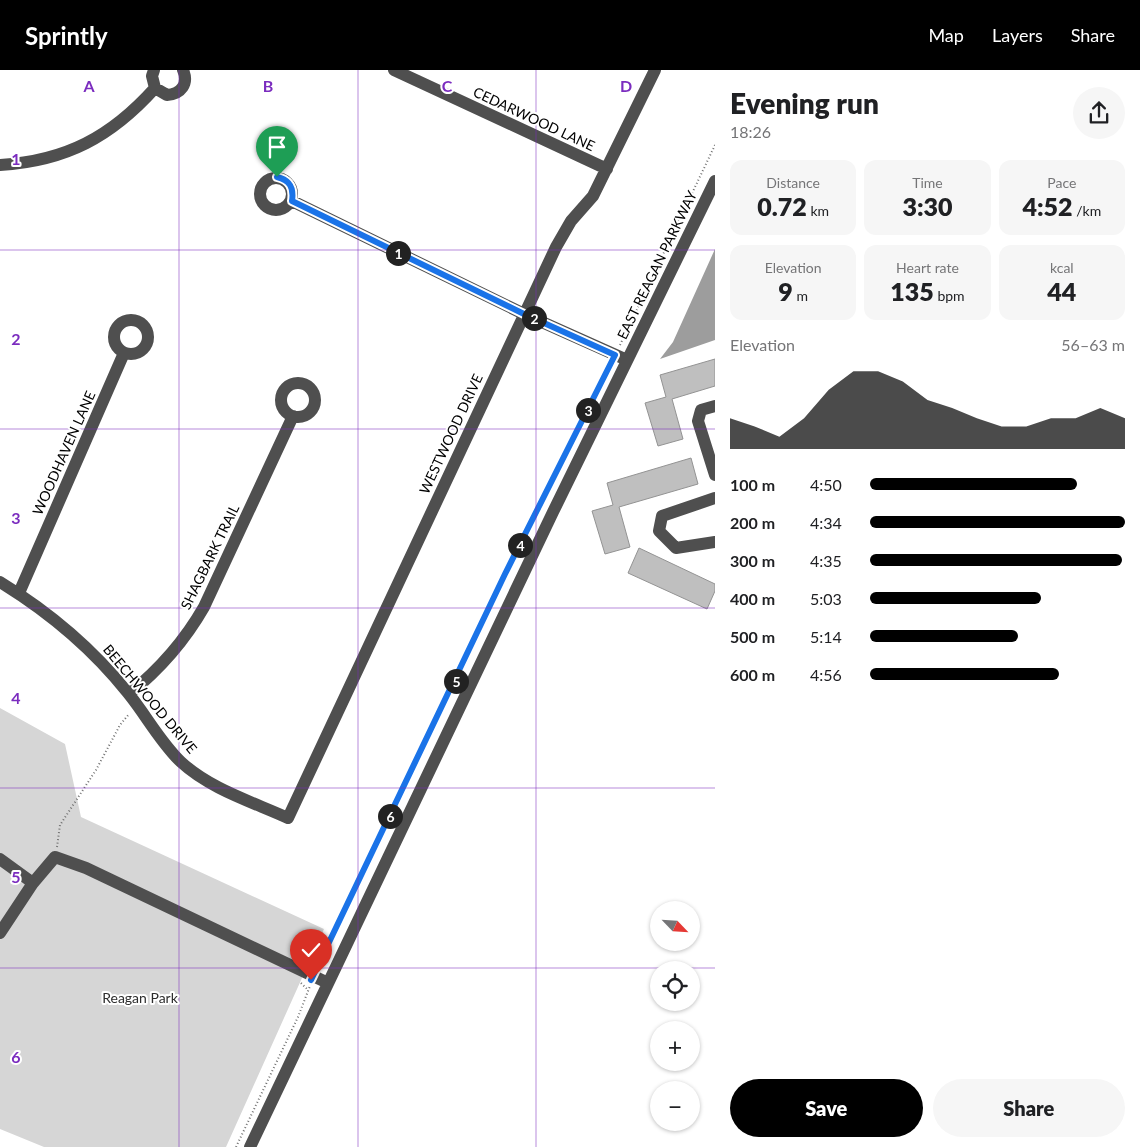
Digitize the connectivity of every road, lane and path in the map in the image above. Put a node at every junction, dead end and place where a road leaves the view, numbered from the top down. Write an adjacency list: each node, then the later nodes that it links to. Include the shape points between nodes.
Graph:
1 (154, 70): 5 (street)
2 (183, 70): 5 (street, via 184,84 174,94 160,93)
3 (394, 70): 8 (street, CEDARWOOD LANE)
4 (654, 70): 8 (street, WESTWOOD DRIVE)
5 (155, 88): 7 (street, via 129,116 77,149 33,161)
6 (715, 145): 14 (path)
7 (0, 165)
8 (607, 170): 12 (street, WESTWOOD DRIVE, via 593,196 563,234)
9 (714, 186): 11 (street, EAST REAGAN PARKWAY)
10 (292, 201): 12 (street)
11 (710, 203): 15 (street, EAST REAGAN PARKWAY)
12 (524, 314): 14 (street); 26 (street, WESTWOOD DRIVE)
13 (124, 353): 23 (street, WOODHAVEN LANE)
14 (615, 355): 15 (street); 31 (path, via 505,574)
15 (627, 360): 33 (street, EAST REAGAN PARKWAY)
16 (715, 406): 18 (street, via 701,410 698,421)
17 (293, 416): 24 (street, SHAGBARK TRAIL, via 192,627 162,665)
18 (710, 441): 19 (street)
19 (715, 475)
20 (715, 498): 21 (street, via 662,516 659,531 676,548)
21 (715, 542)
22 (0, 582): 23 (street, BEECHWOOD DRIVE)
23 (18, 593): 24 (street, BEECHWOOD DRIVE, via 71,633)
24 (129, 694): 25 (street, BEECHWOOD DRIVE)
25 (137, 705): 26 (street, BEECHWOOD DRIVE, via 166,747 198,776); 27 (path, via 120,725 96,770 60,825)
26 (288, 818)
27 (55, 857): 29 (street); 31 (street, via 86,868)
28 (0, 858): 29 (street)
29 (33, 883): 30 (street)
30 (0, 933)
31 (313, 976): 33 (street); 34 (path)
32 (301, 983): 34 (path)
33 (328, 983): 36 (street, EAST REAGAN PARKWAY)
34 (308, 990): 35 (path)
35 (236, 1147)
36 (250, 1147)

